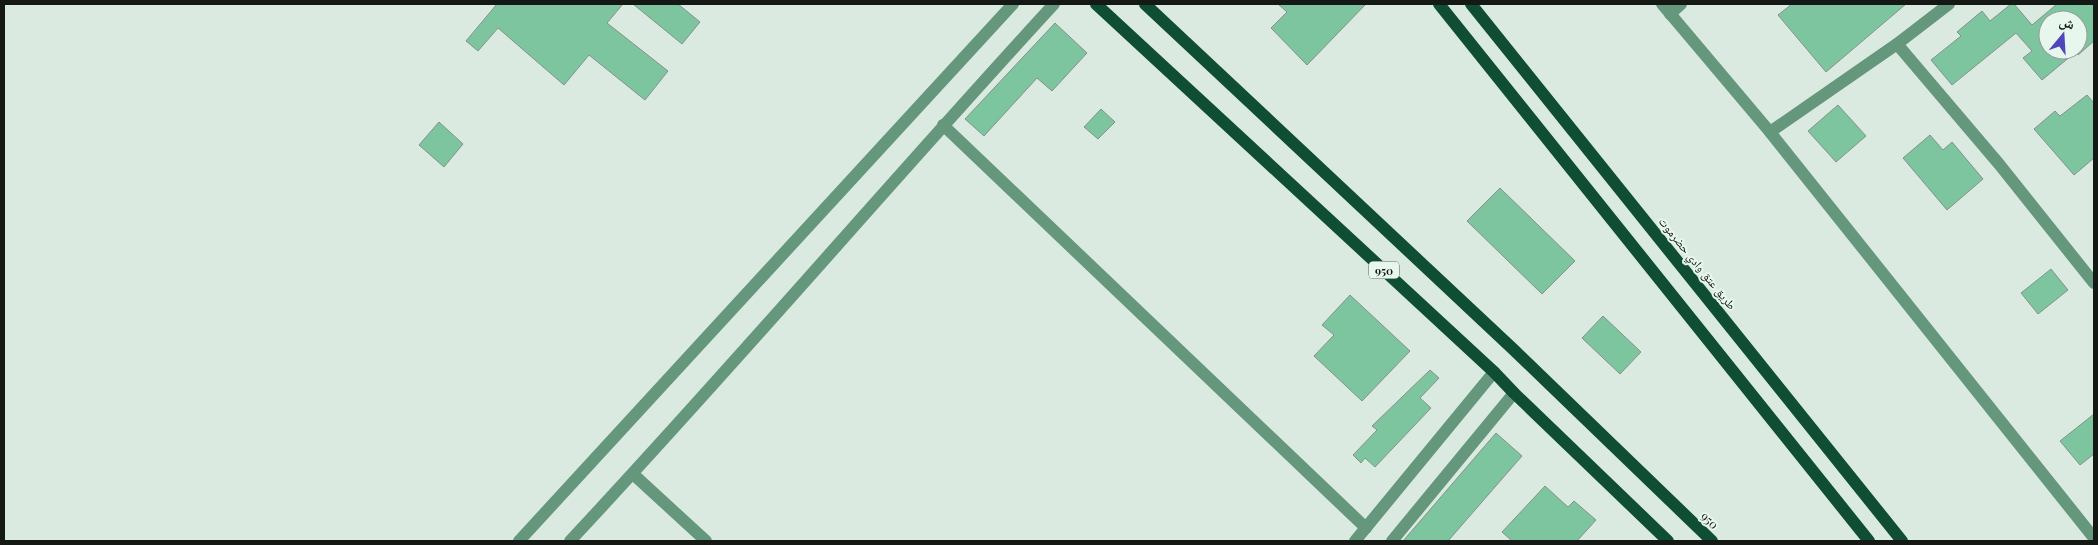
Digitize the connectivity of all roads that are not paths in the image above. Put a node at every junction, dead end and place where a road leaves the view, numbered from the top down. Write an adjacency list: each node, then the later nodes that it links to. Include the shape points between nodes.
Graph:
1 (1013, 4): 20 (street)
2 (1054, 4): 12 (street)
3 (1096, 4): 15 (main road, 950)
4 (1145, 4): 26 (main road, 950 / 950, via 1514,350)
5 (1439, 4): 27 (main road)
6 (1471, 4): 28 (main road, طريق عتق وادي حضرموت)
7 (1662, 4): 10 (street)
8 (1681, 4): 10 (street)
9 (1949, 4): 11 (street)
10 (1670, 14): 13 (street)
11 (1897, 44): 13 (street); 14 (street)
12 (943, 125): 17 (street); 18 (street)
13 (1770, 132): 19 (street)
14 (2092, 276)
15 (1494, 372): 16 (main road, 950); 18 (street)
16 (1514, 394): 24 (street); 25 (main road, 950)
17 (633, 474): 21 (street); 22 (street)
18 (1366, 528): 23 (street)
19 (2094, 538)
20 (519, 541)
21 (570, 541)
22 (706, 541)
23 (1355, 541)
24 (1392, 541)
25 (1668, 541)
26 (1712, 541)
27 (1869, 541)
28 (1902, 541)

